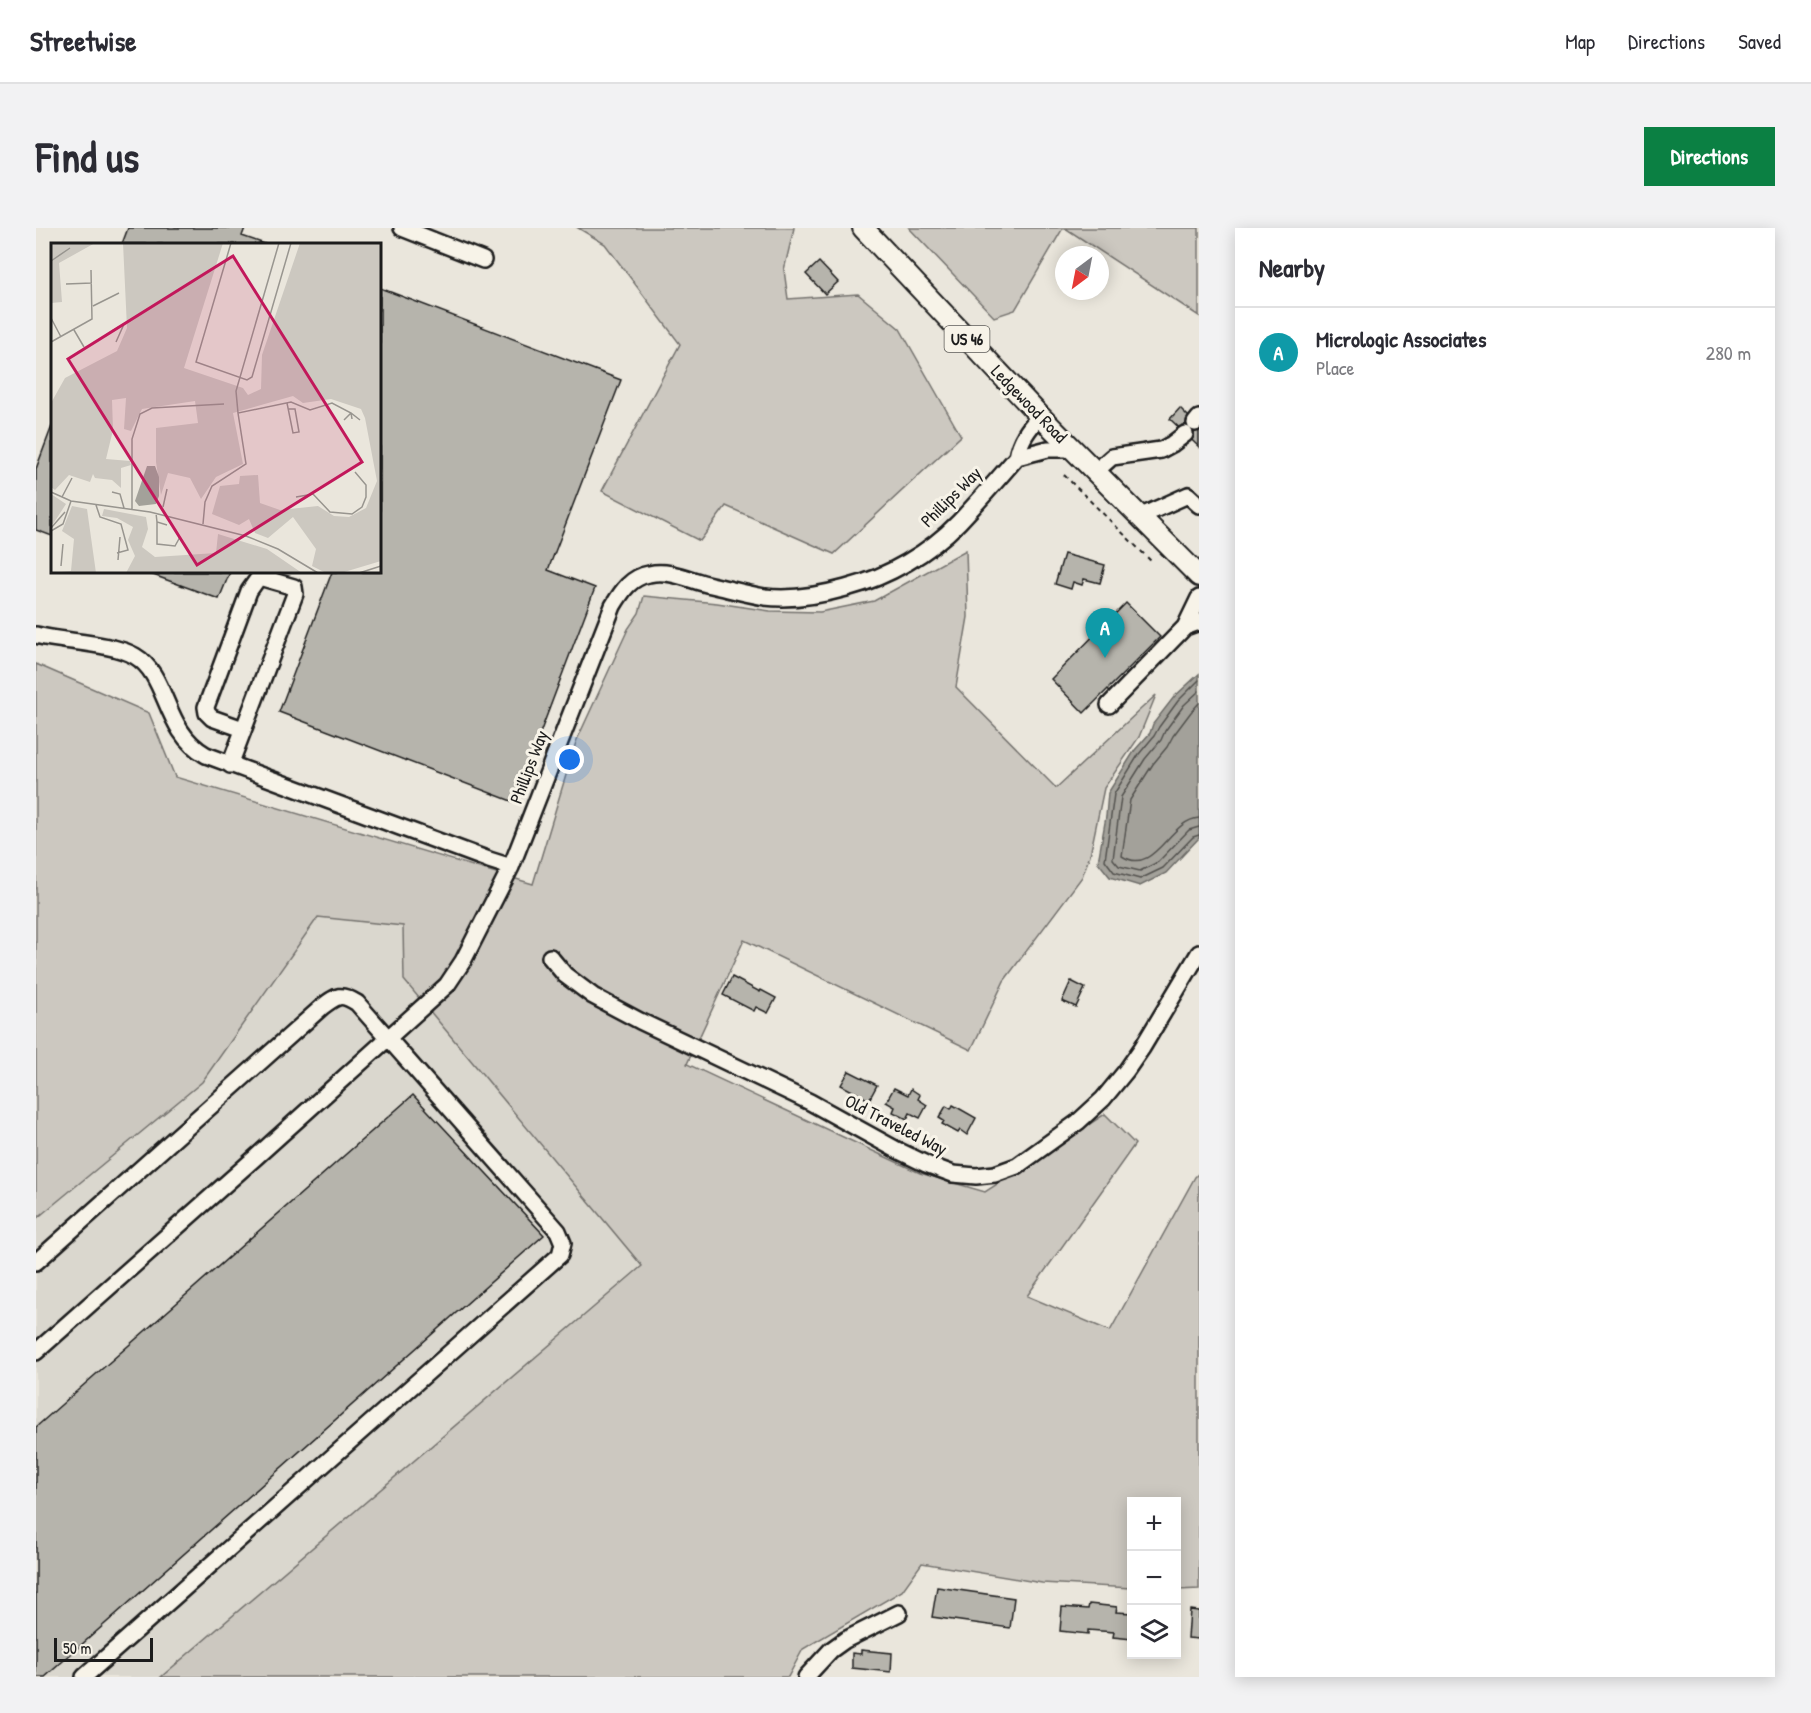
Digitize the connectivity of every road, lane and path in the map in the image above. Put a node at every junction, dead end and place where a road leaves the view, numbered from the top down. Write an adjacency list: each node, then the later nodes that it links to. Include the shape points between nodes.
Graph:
1 (402, 228): 3 (street)
2 (863, 228): 4 (main road, Ledgewood Road / US 46)
3 (483, 260)
4 (1040, 416): 6 (main road, Ledgewood Road / US 46); 7 (street, Phillips Way, via 1019,444)
5 (1193, 425): 8 (street, via 1161,450 1112,458)
6 (1072, 449): 7 (street, via 1048,449); 8 (main road, Ledgewood Road / US 46)
7 (1017, 457): 20 (street, Phillips Way, via 935,543 895,569 845,589 765,597 663,573 650,573 630,583 613,606)
8 (1095, 472): 11 (main road, Ledgewood Road / US 46)
9 (1064, 475): 12 (path)
10 (1199, 505): 11 (street, via 1188,495)
11 (1139, 517): 13 (main road, Ledgewood Road / US 46)
12 (1152, 562)
13 (1199, 576)
14 (1199, 598): 15 (street)
15 (1192, 625): 17 (street)
16 (36, 635): 19 (street, via 136,656 155,677 187,740 199,751)
17 (1109, 705)
18 (243, 729): 18 (street, via 295,594 294,587 259,577 249,591 206,707 212,718); 19 (street)
19 (230, 765): 20 (street)
20 (511, 867): 23 (street, Phillips Way, via 447,985)
21 (1199, 953): 22 (street, Old Traveled Way, via 1142,1048 1103,1099 1017,1166 976,1176 953,1174 926,1164 810,1102 640,1021 593,996 565,975)
22 (550, 957)
23 (388, 1038): 24 (street, via 357,1003 346,996 334,997); 25 (street, Phillips Way); 27 (street, via 558,1231 564,1243 560,1255)
24 (36, 1262)
25 (36, 1352)
26 (899, 1613): 28 (street, via 844,1640)
27 (84, 1677)
28 (806, 1677)

